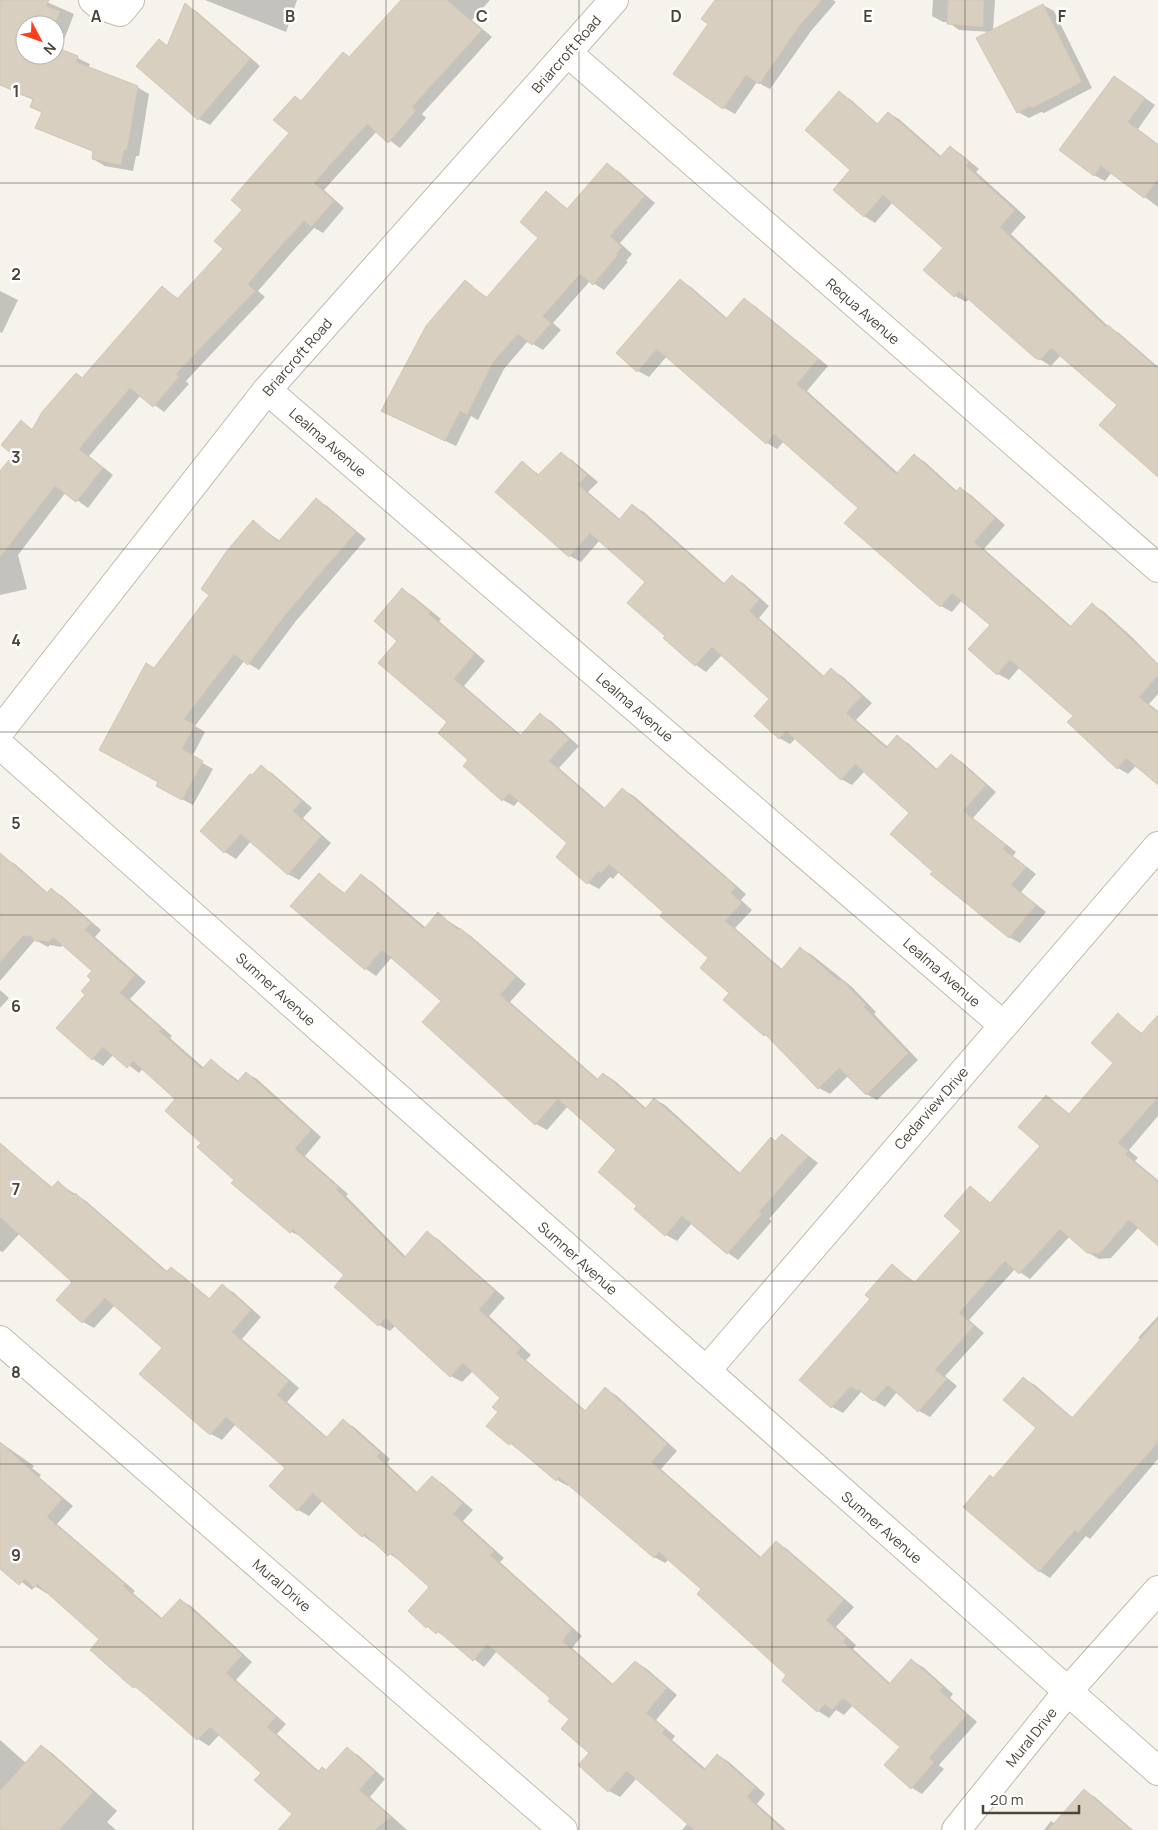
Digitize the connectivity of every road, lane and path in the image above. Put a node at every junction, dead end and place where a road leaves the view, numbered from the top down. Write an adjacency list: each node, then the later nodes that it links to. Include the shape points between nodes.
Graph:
1 (93, 0): 2 (street, via 99,6 120,12)
2 (130, 0)
3 (614, 0): 4 (street, Briarcroft Road)
4 (568, 53): 5 (street, Briarcroft Road); 6 (street, Requa Avenue)
5 (267, 390): 7 (street, Briarcroft Road); 10 (street, Lealma Avenue)
6 (1158, 568)
7 (0, 731)
8 (0, 744): 12 (street, Sumner Avenue)
9 (1158, 846): 10 (street, Cedarview Drive)
10 (1003, 1024): 12 (street, Cedarview Drive)
11 (0, 1340): 16 (street, Mural Drive)
12 (706, 1372): 14 (street, Sumner Avenue)
13 (1158, 1590): 14 (street, Mural Drive)
14 (1068, 1691): 15 (street, Sumner Avenue); 17 (street, Mural Drive)
15 (1158, 1771)
16 (563, 1830)
17 (956, 1830)

